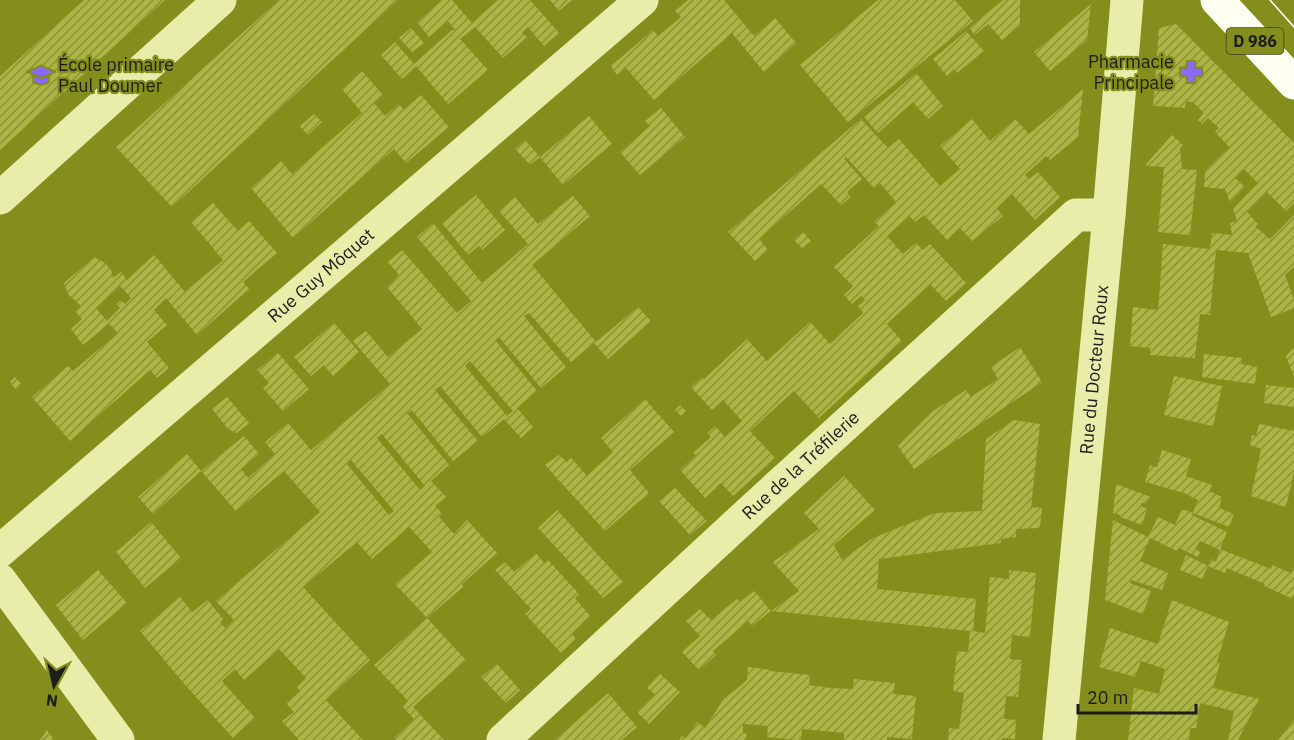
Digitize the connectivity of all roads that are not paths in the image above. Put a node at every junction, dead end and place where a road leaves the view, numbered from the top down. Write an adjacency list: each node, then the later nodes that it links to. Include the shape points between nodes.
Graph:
1 (220, 0): 6 (street)
2 (642, 0): 8 (street, Rue Guy Môquet)
3 (1127, 0): 7 (street, Rue du Docteur Roux)
4 (1216, 0): 5 (main road, D 986)
5 (1294, 82)
6 (0, 198)
7 (1109, 215): 11 (street, Rue de la Tréfilerie, via 1076,215); 12 (street, Rue du Docteur Roux)
8 (0, 551)
9 (0, 580): 10 (street)
10 (118, 740)
11 (502, 740)
12 (1059, 740)

